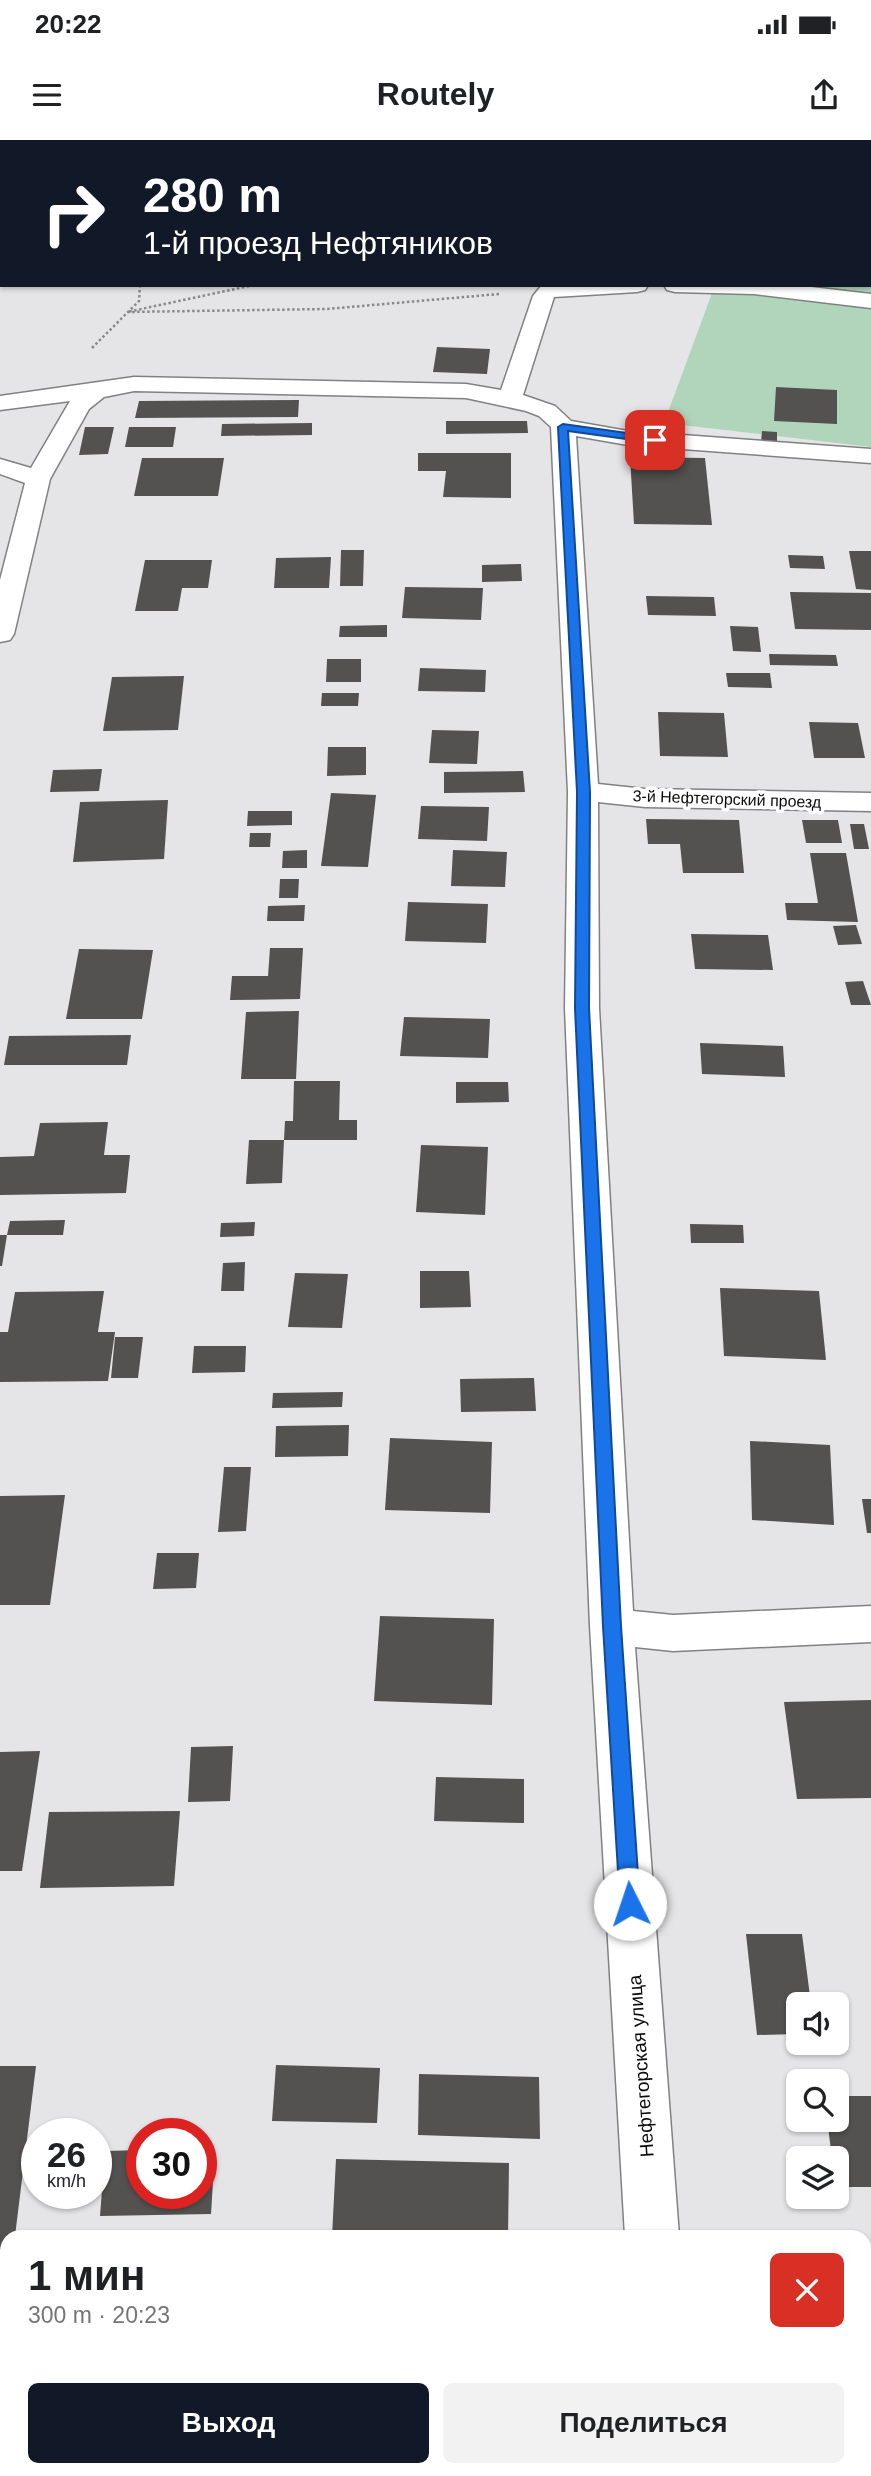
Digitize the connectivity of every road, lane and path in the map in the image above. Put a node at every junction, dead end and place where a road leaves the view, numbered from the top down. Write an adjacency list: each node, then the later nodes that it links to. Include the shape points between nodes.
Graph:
1 (140, 287): 7 (path, via 139,301)
2 (245, 287): 7 (path)
3 (594, 287): 5 (street)
4 (754, 287): 6 (street)
5 (550, 289): 7 (path, via 327,309); 10 (street)
6 (871, 301)
7 (127, 312): 8 (path)
8 (92, 349)
9 (97, 391): 10 (street, via 134,384 466,391); 11 (street); 15 (street, via 79,405)
10 (510, 398): 12 (street, via 541,409)
11 (0, 403)
12 (563, 427): 13 (street, via 628,438); 17 (street, Нефтегорская улица)
13 (871, 456)
14 (0, 466): 15 (street)
15 (38, 479): 16 (street)
16 (0, 634)
17 (583, 792): 18 (street, 3-й Нефтегорский проезд, via 645,798); 20 (street, Нефтегорская улица, via 582,1008)
18 (871, 802)
19 (871, 1624): 20 (street, via 673,1633)
20 (612, 1626): 21 (street, Нефтегорская улица)
21 (652, 2230)

